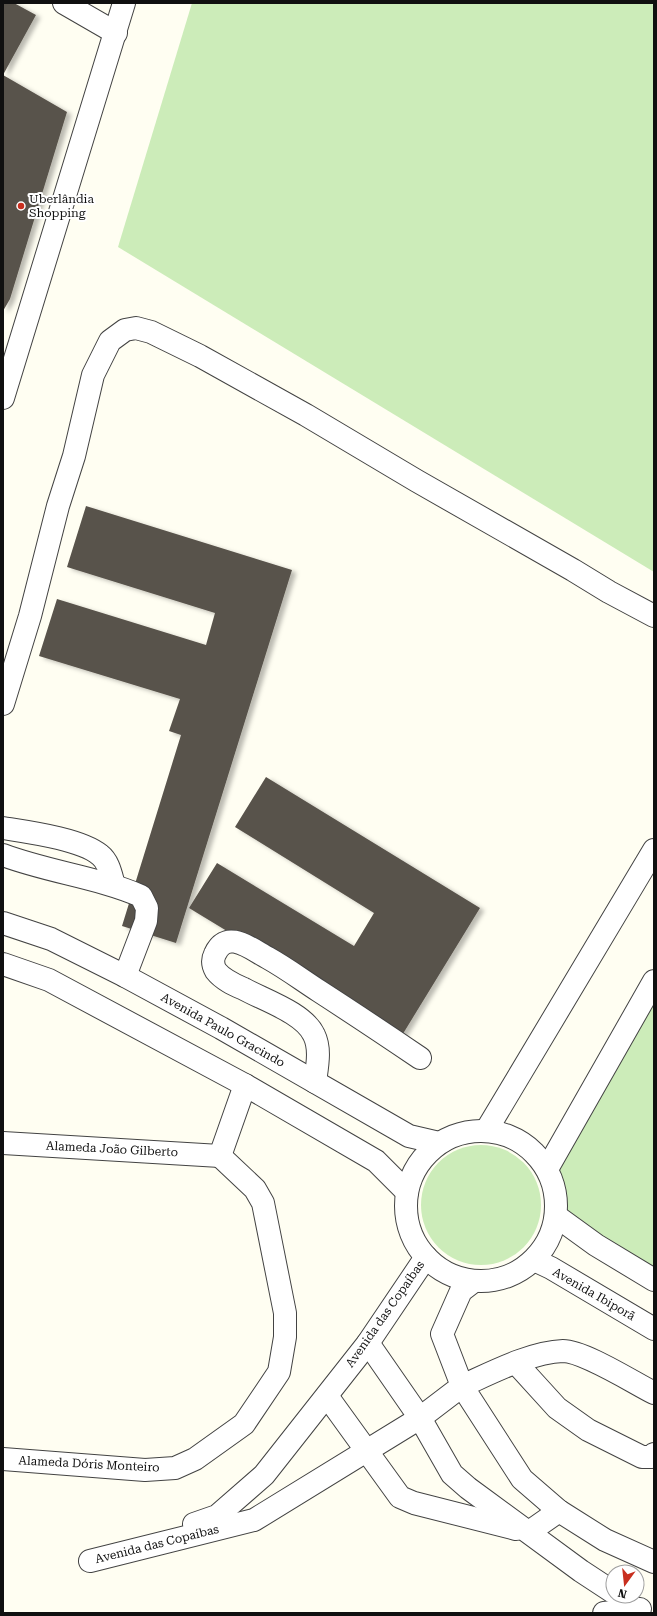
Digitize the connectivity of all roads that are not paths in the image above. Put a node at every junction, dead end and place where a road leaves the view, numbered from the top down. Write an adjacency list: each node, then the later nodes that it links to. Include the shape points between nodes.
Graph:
1 (64, 3): 3 (street)
2 (124, 3): 3 (street)
3 (116, 33): 4 (street)
4 (3, 398)
5 (651, 619): 6 (street, via 573,570 306,415 226,370 151,332 136,328 125,330 110,341 93,375 74,456)
6 (3, 704)
7 (3, 828): 10 (street, via 37,833 88,848 100,855 107,864)
8 (654, 850): 18 (street)
9 (3, 855): 10 (street)
10 (114, 885): 13 (street, via 141,896 147,908 142,934)
11 (3, 923): 13 (street, Avenida Paulo Gracindo, via 51,939)
12 (3, 964): 17 (street, via 49,980)
13 (125, 976): 16 (street, Avenida Paulo Gracindo)
14 (654, 981): 22 (street)
15 (420, 1058): 16 (street, via 276,962 243,944 225,942 213,960 219,974 235,985 290,1011 314,1034 318,1063)
16 (315, 1082): 20 (street, Avenida Paulo Gracindo, via 409,1136)
17 (245, 1085): 21 (street); 23 (street, via 376,1161)
18 (486, 1130): 20 (street, via 462,1133); 22 (street, via 516,1140 531,1150)
19 (3, 1143): 21 (street, Alameda João Gilberto)
20 (439, 1143): 23 (street, via 424,1156 413,1173)
21 (220, 1156): 38 (street, Alameda Dóris Monteiro, via 255,1190 263,1202 285,1313 285,1336 279,1372 244,1424 195,1459 175,1468 145,1470)
22 (547, 1169): 24 (street, via 555,1192)
23 (407, 1192): 25 (street, via 406,1215 412,1237)
24 (556, 1216): 26 (street, via 548,1240); 28 (street, via 596,1245)
25 (426, 1257): 27 (street, via 456,1277); 30 (street, Avenida das Copaíbas)
26 (534, 1260): 27 (street, via 516,1272 496,1279); 29 (street, Avenida Ibiporã)
27 (474, 1280): 32 (street, via 461,1291 442,1334)
28 (654, 1280)
29 (654, 1329)
30 (368, 1343): 34 (street, Avenida das Copaíbas); 35 (street)
31 (516, 1363): 32 (street, Avenida das Copaíbas); 33 (street, Avenida das Copaíbas, via 564,1351 584,1356); 37 (street, via 557,1408 588,1430 642,1457 652,1457)
32 (462, 1386): 35 (street, Avenida das Copaíbas); 39 (street, via 522,1479)
33 (654, 1394)
34 (327, 1396): 36 (street); 36 (street, Avenida das Copaíbas, via 264,1475 217,1516 90,1561 254,1520)
35 (420, 1418): 36 (street, Avenida das Copaíbas); 40 (street, via 452,1474)
36 (367, 1451): 40 (street, via 400,1497 414,1503)
37 (654, 1454)
38 (3, 1459)
39 (559, 1511): 40 (street); 41 (street, via 605,1540)
40 (529, 1532): 42 (street)
41 (654, 1562)
42 (605, 1587)
43 (632, 1604): 44 (street)
44 (643, 1611): 45 (street)
45 (604, 1613)

